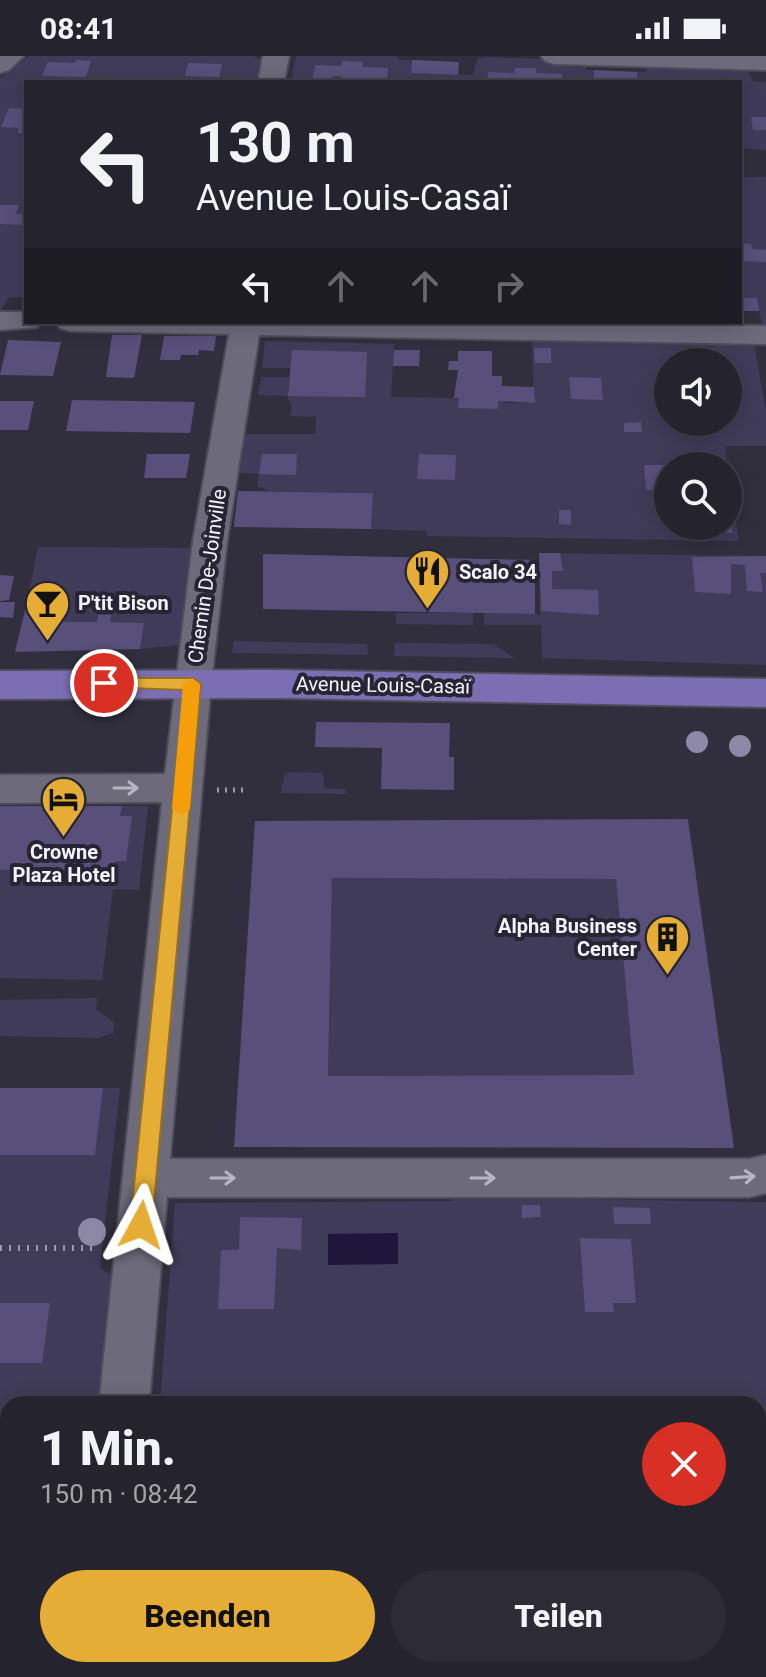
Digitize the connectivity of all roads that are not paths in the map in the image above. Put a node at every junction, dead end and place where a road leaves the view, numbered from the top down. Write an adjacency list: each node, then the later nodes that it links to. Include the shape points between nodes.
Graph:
1 (11, 56): 5 (street)
2 (276, 56): 6 (street)
3 (554, 56): 4 (street)
4 (766, 62)
5 (0, 65)
6 (271, 80)
7 (0, 321): 8 (street)
8 (24, 321)
9 (246, 324): 10 (street); 11 (street, Chemin De-Joinville, via 210,541)
10 (766, 335)
11 (193, 684): 12 (main road, Avenue Louis-Casaï); 13 (main road, Avenue Louis-Casaï); 15 (street, Chemin De-Joinville)
12 (0, 685)
13 (766, 693)
14 (0, 789): 15 (street, one-way to 15)
15 (194, 789): 17 (street, Chemin De-Joinville)
16 (766, 1174): 17 (street, one-way to 16)
17 (145, 1178): 18 (street, Chemin De-Joinville)
18 (125, 1396)

